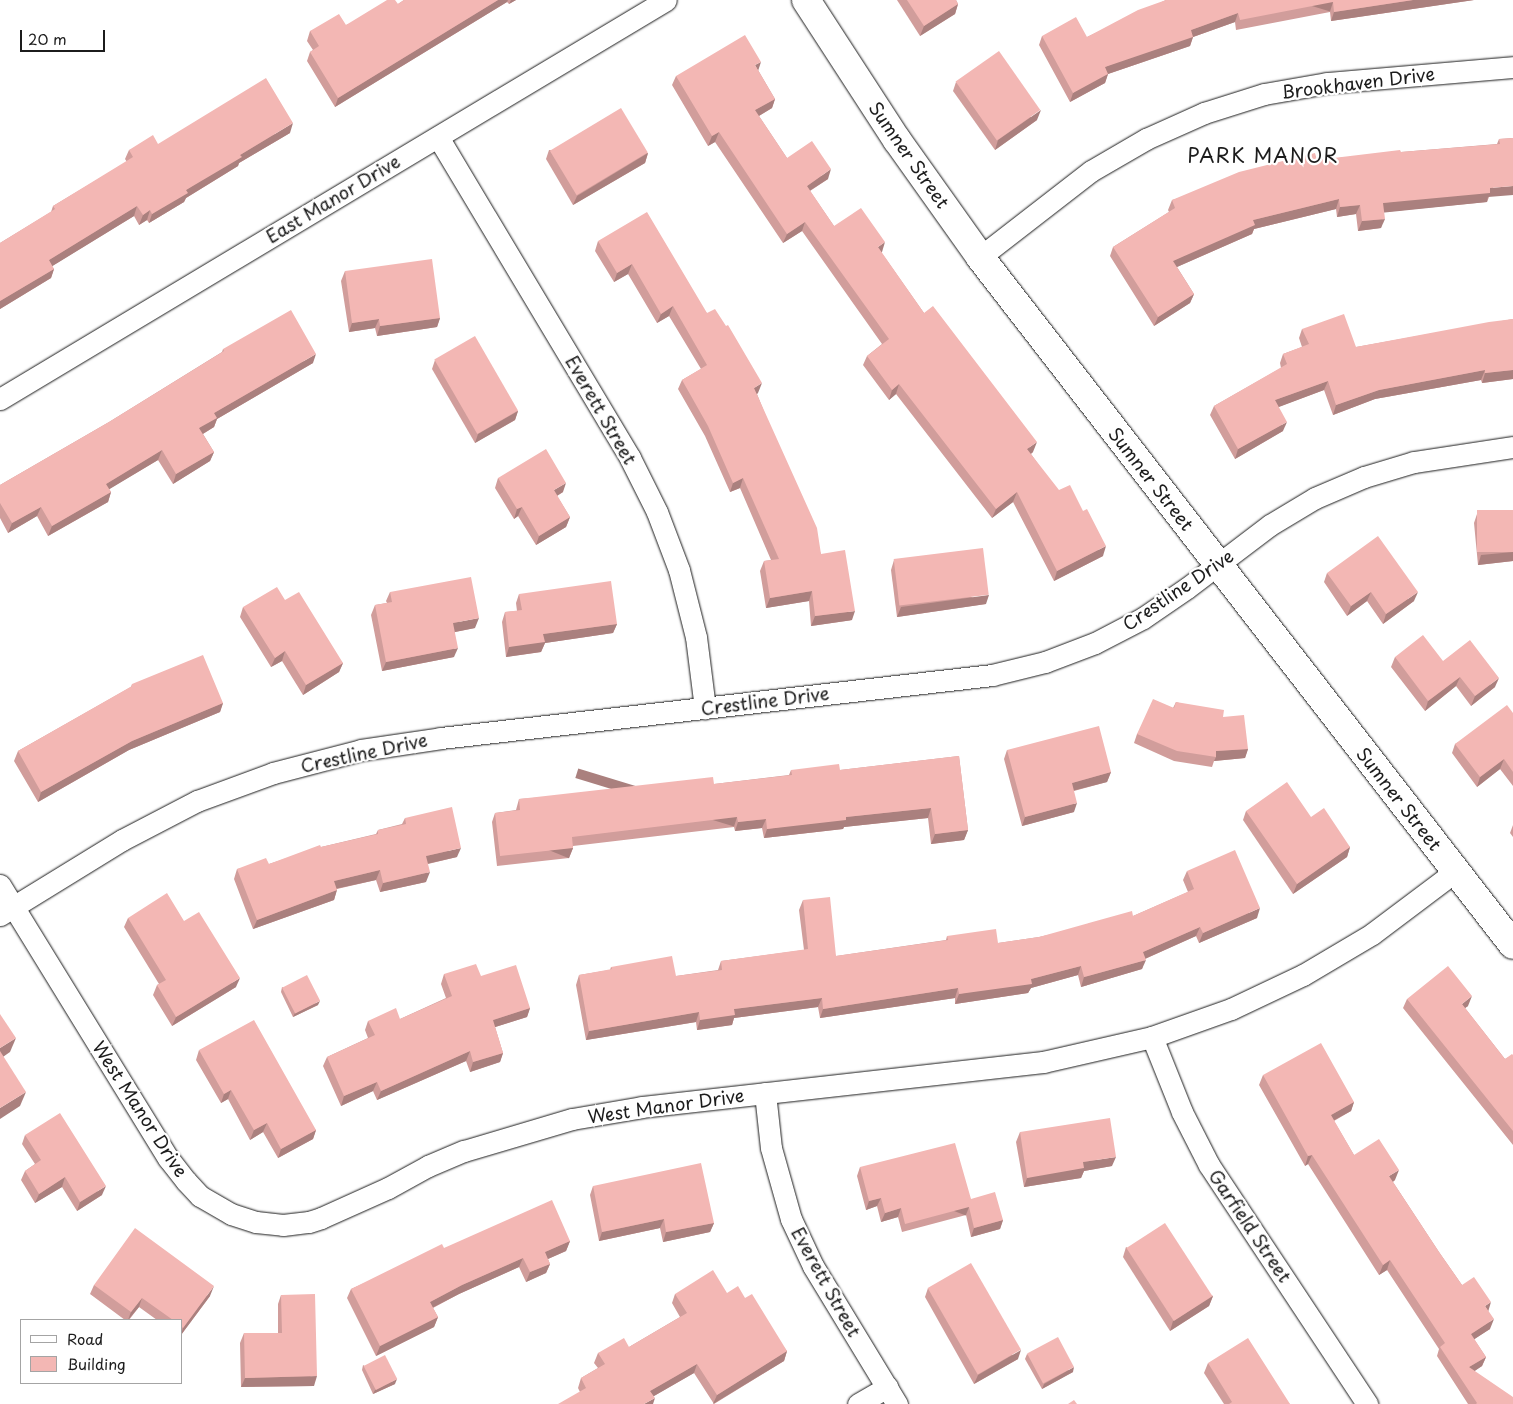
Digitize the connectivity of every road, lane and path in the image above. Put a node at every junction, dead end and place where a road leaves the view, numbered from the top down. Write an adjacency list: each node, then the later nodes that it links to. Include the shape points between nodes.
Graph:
1 (666, 0): 4 (street, East Manor Drive)
2 (806, 0): 5 (street, Sumner Street, via 897,140)
3 (1513, 67): 5 (street, Brookhaven Drive, via 1327,83 1264,94 1204,113 1146,139 1091,171)
4 (438, 137): 6 (street, East Manor Drive); 9 (street, Everett Street, via 630,458 658,512 679,570 693,628)
5 (980, 257): 8 (street, Sumner Street)
6 (0, 399)
7 (1513, 448): 8 (street, Crestline Drive, via 1423,460 1364,477 1315,498 1270,525)
8 (1218, 564): 9 (street, Crestline Drive, via 1143,618 1095,643 1045,662 992,675); 10 (street, Sumner Street)
9 (704, 708): 12 (street, Crestline Drive, via 361,750 273,773 189,806 122,840)
10 (1456, 872): 13 (street, Sumner Street); 14 (street, West Manor Drive, via 1372,934 1303,975 1230,1009)
11 (0, 885): 12 (street)
12 (7, 911): 15 (street, West Manor Drive, via 186,1181 200,1196 223,1210 256,1222 283,1225 321,1218 446,1159 535,1128 642,1107)
13 (1513, 945)
14 (1152, 1037): 15 (street, West Manor Drive, via 1043,1062); 18 (street, Garfield Street, via 1182,1112 1209,1164)
15 (765, 1093): 16 (street, Everett Street, via 771,1148 791,1220 814,1266)
16 (892, 1395): 17 (street)
17 (858, 1404)
18 (1367, 1404)

